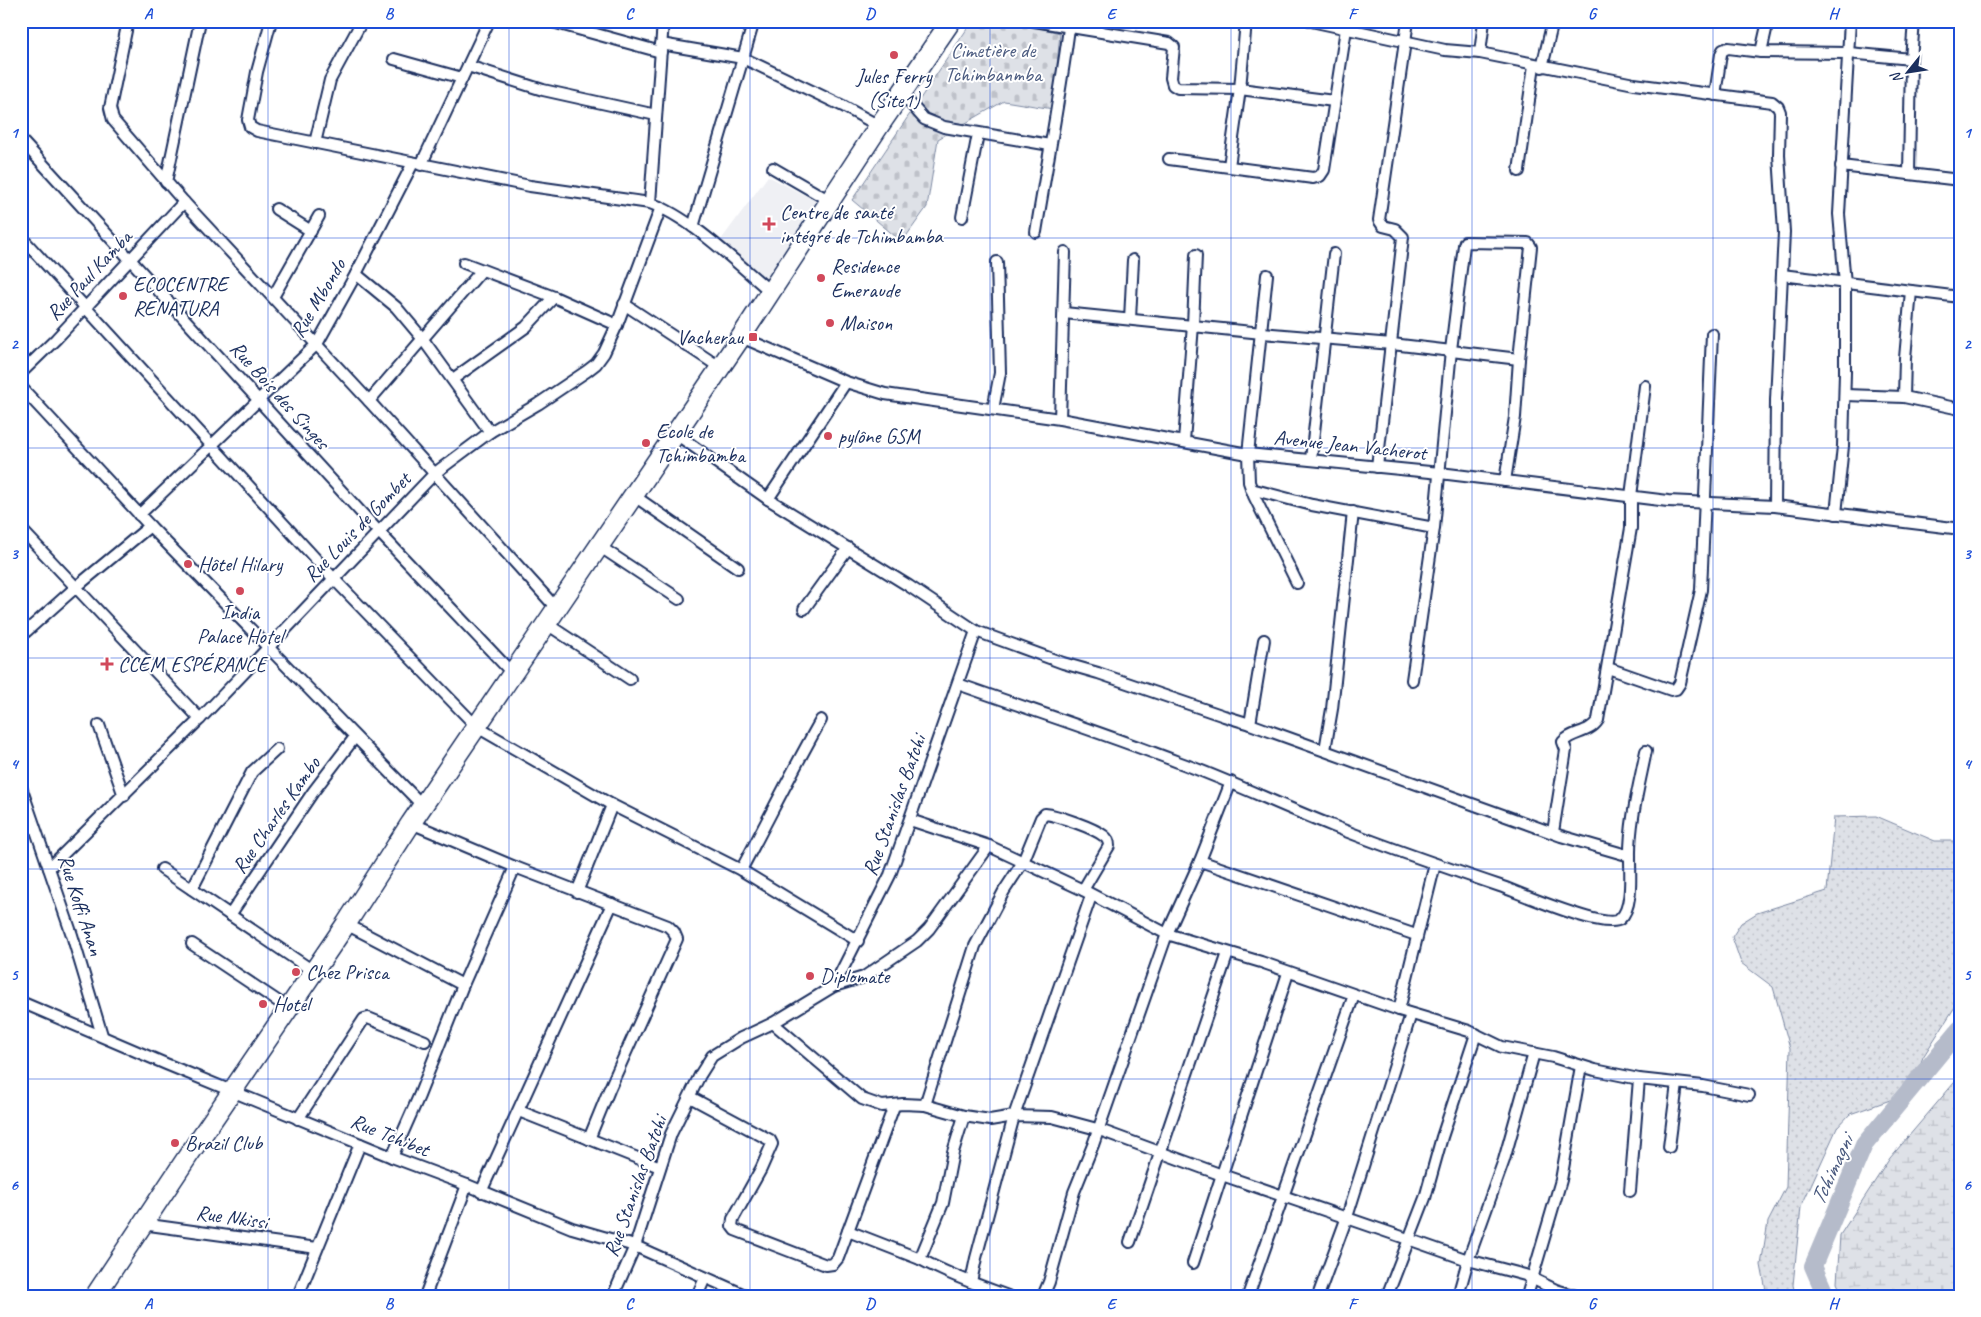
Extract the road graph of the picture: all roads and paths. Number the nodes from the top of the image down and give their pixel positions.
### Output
1 (128, 21) edge
2 (200, 21) edge
3 (271, 21) edge
4 (362, 21) edge
5 (489, 21) edge
6 (549, 21) edge
7 (663, 21) edge
8 (754, 21) edge
9 (951, 21) edge
10 (1034, 21) edge
11 (1246, 21) edge
12 (1311, 21) edge
13 (1408, 21) edge
14 (1484, 21) edge
15 (1553, 21) edge
16 (1768, 21) edge
17 (1850, 21) edge
18 (1914, 21) edge
19 (1070, 28) junction
20 (1346, 29) junction
21 (1404, 42) junction
22 (661, 48) junction
23 (1761, 52) junction
24 (1480, 53) junction
25 (1849, 53) junction
26 (743, 58) junction
27 (394, 59) dead end
28 (1911, 59) junction
29 (468, 66) junction
30 (1538, 66) junction
31 (462, 78) junction
32 (1240, 90) junction
33 (902, 94) junction
34 (1716, 94) junction
35 (1334, 101) junction
36 (656, 115) junction
37 (879, 126) junction
38 (978, 134) junction
39 (21, 140) edge
40 (316, 143) junction
41 (1050, 145) junction
42 (1170, 159) dead end
43 (417, 164) junction
44 (1229, 166) junction
45 (1841, 166) junction
46 (773, 168) dead end
47 (1519, 171) dead end
48 (1908, 174) junction
49 (1960, 180) edge
50 (166, 182) junction
51 (830, 201) junction
52 (184, 202) junction
53 (650, 203) junction
54 (661, 207) junction
55 (276, 209) dead end
56 (319, 216) dead end
57 (962, 217) dead end
58 (693, 227) junction
59 (311, 231) junction
60 (1036, 232) dead end
61 (21, 237) edge
62 (1065, 252) dead end
63 (1334, 254) dead end
64 (1196, 255) dead end
65 (130, 259) junction
66 (1133, 260) dead end
67 (464, 262) dead end
68 (997, 262) dead end
69 (482, 270) junction
70 (356, 274) junction
71 (1267, 275) dead end
72 (1782, 275) junction
73 (1845, 284) junction
74 (1911, 291) junction
75 (771, 292) junction
76 (272, 297) junction
77 (554, 297) junction
78 (1960, 297) edge
79 (624, 304) junction
80 (85, 306) junction
81 (1064, 313) junction
82 (1130, 319) junction
83 (617, 325) junction
84 (1194, 325) junction
85 (1262, 333) junction
86 (1712, 334) dead end
87 (422, 338) junction
88 (741, 338) junction
89 (1326, 338) junction
90 (317, 344) junction
91 (1392, 344) junction
92 (1451, 350) junction
93 (1519, 359) junction
94 (721, 368) junction
95 (21, 373) edge
96 (453, 379) junction
97 (846, 382) junction
98 (1645, 386) dead end
99 (21, 388) edge
100 (1845, 395) junction
101 (1904, 397) junction
102 (258, 399) junction
103 (369, 401) junction
104 (1960, 408) edge
105 (993, 409) junction
106 (1060, 419) junction
107 (490, 432) junction
108 (676, 434) junction
109 (1184, 441) junction
110 (210, 444) junction
111 (1248, 454) junction
112 (1311, 459) junction
113 (1376, 467) junction
114 (1440, 472) junction
115 (435, 473) junction
116 (1505, 481) junction
117 (1251, 489) junction
118 (633, 495) junction
119 (1632, 496) junction
120 (768, 499) junction
121 (1706, 502) junction
122 (1775, 506) junction
123 (1353, 512) junction
124 (1836, 514) junction
125 (139, 515) junction
126 (150, 526) junction
127 (1434, 528) junction
128 (1952, 528) dead end
129 (21, 529) edge
130 (378, 531) junction
131 (599, 546) junction
132 (848, 548) junction
133 (738, 568) dead end
134 (334, 579) junction
135 (1297, 583) dead end
136 (75, 588) junction
137 (679, 599) dead end
138 (804, 609) dead end
139 (552, 617) junction
140 (976, 631) junction
141 (21, 636) edge
142 (1264, 640) dead end
143 (268, 649) junction
144 (1608, 668) junction
145 (513, 674) junction
146 (630, 679) dead end
147 (1412, 680) dead end
148 (958, 684) junction
149 (200, 719) junction
150 (821, 720) dead end
151 (1250, 724) junction
152 (99, 725) dead end
153 (478, 728) junction
154 (355, 737) junction
155 (277, 749) dead end
156 (1325, 750) junction
157 (1646, 750) dead end
158 (1231, 782) junction
159 (21, 787) edge
160 (124, 796) junction
161 (612, 805) junction
162 (423, 806) junction
163 (910, 820) junction
164 (411, 823) junction
165 (1553, 832) junction
166 (989, 846) junction
167 (1630, 856) junction
168 (1200, 861) junction
169 (1023, 862) junction
170 (1435, 864) junction
171 (49, 868) junction
172 (515, 868) junction
173 (162, 869) dead end
174 (741, 870) junction
175 (192, 889) junction
176 (577, 892) junction
177 (1087, 893) junction
178 (612, 904) junction
179 (230, 915) junction
180 (346, 924) junction
181 (1167, 934) junction
182 (1416, 935) junction
183 (858, 941) junction
184 (192, 944) dead end
185 (1228, 953) junction
186 (313, 971) junction
187 (1288, 973) junction
188 (463, 985) junction
189 (834, 986) junction
190 (1354, 995) junction
191 (21, 1002) edge
192 (288, 1008) junction
193 (1399, 1010) junction
194 (1411, 1014) junction
195 (773, 1023) junction
196 (1476, 1034) junction
197 (102, 1035) junction
198 (425, 1041) dead end
199 (1534, 1053) junction
200 (1581, 1066) junction
201 (1639, 1079) junction
202 (1677, 1084) junction
203 (232, 1092) junction
204 (1749, 1095) dead end
205 (690, 1097) junction
206 (924, 1105) junction
207 (894, 1106) junction
208 (519, 1111) junction
209 (964, 1116) junction
210 (1014, 1116) junction
211 (298, 1119) junction
212 (1097, 1129) junction
213 (589, 1139) junction
214 (360, 1144) junction
215 (1669, 1146) dead end
216 (1160, 1153) junction
217 (392, 1158) junction
218 (660, 1167) junction
219 (1222, 1175) junction
220 (467, 1185) junction
221 (1630, 1191) dead end
222 (481, 1192) junction
223 (1282, 1196) junction
224 (1347, 1217) junction
225 (142, 1224) junction
226 (848, 1231) junction
227 (1408, 1239) junction
228 (1130, 1242) dead end
229 (635, 1246) junction
230 (317, 1248) junction
231 (920, 1259) junction
232 (1468, 1260) junction
233 (1193, 1263) dead end
234 (704, 1278) junction
235 (1532, 1278) junction
236 (971, 1282) junction
237 (95, 1296) edge
238 (298, 1296) edge
239 (425, 1296) edge
240 (613, 1296) edge
241 (697, 1296) edge
242 (747, 1296) edge
243 (1008, 1296) edge
244 (1043, 1296) edge
245 (1248, 1296) edge
246 (1318, 1296) edge
247 (1387, 1296) edge
248 (1458, 1296) edge
249 (1527, 1296) edge
250 (1576, 1296) edge

1 - 50 street
2 - 50 street
3 - 40 street
4 - 40 street
5 - 29 street, Rue Mbondo
6 - 22 street
7 - 22 street
8 - 26 street
9 - 33 highway
10 - 19 street
11 - 32 street
12 - 20 street
13 - 21 street
14 - 24 street
15 - 30 street
16 - 23 street
17 - 25 street
18 - 28 street
19 - 32 street
19 - 41 street
20 - 21 street
20 - 35 street
21 - 24 street
21 - 91 street
22 - 26 street
22 - 36 street
23 - 25 street
23 - 34 street
24 - 30 street
25 - 28 street
25 - 45 street
26 - 37 street
26 - 58 street
27 - 31 street
28 - 48 street
29 - 31 street, Rue Mbondo
29 - 36 street
30 - 34 street
30 - 47 street
31 - 43 street, Rue Mbondo
32 - 35 street
32 - 44 street
33 - 37 highway
33 - 38 street
34 - 72 street
35 - 44 street
36 - 53 street
37 - 51 highway
38 - 41 street
38 - 57 street
39 - 65 street, Rue Bois des Singes
40 - 43 street
41 - 60 street
42 - 44 street
43 - 53 street
43 - 70 street, Rue Mbondo
45 - 48 street
45 - 73 street
46 - 51 street
48 - 49 street
50 - 52 street
51 - 75 highway
52 - 65 street, Rue Paul Kamba
52 - 76 street
53 - 54 street
54 - 58 street
54 - 79 street, Rue Louis de Gombet
55 - 59 street
56 - 59 street
58 - 75 street
59 - 76 street
61 - 80 street
62 - 81 street
63 - 89 street
64 - 84 street
65 - 80 street, Rue Paul Kamba
65 - 102 street, Rue Bois des Singes
66 - 82 street
67 - 69 street
68 - 105 street
69 - 77 street
69 - 87 street
70 - 87 street
70 - 90 street, Rue Mbondo
71 - 85 street
72 - 73 street
72 - 122 street
73 - 74 street
73 - 100 street
74 - 78 street
74 - 101 street
75 - 88 highway
76 - 90 street
77 - 83 street
77 - 96 street
79 - 83 street, Rue Louis de Gombet
79 - 94 street
80 - 95 street, Rue Paul Kamba
80 - 110 street
81 - 82 street
81 - 106 street
82 - 84 street
83 - 107 street, Rue Louis de Gombet
84 - 85 street
84 - 109 street
85 - 89 street
85 - 111 street
86 - 121 street
87 - 96 street
87 - 103 street
88 - 94 highway
88 - 97 street
89 - 91 street
89 - 112 street
90 - 102 street, Rue Mbondo
90 - 103 street
91 - 92 street
91 - 113 street
92 - 93 street
92 - 93 street
92 - 114 street
93 - 116 street
94 - 108 highway
96 - 107 street
97 - 105 street, Avenue Jean Vacherot
97 - 120 street
98 - 119 street
99 - 125 street
100 - 101 street
100 - 124 street
101 - 104 street
102 - 110 street, Rue Mbondo
102 - 130 street, Rue Bois des Singes
103 - 115 street
105 - 106 street, Avenue Jean Vacherot
106 - 109 street, Avenue Jean Vacherot
107 - 115 street, Rue Louis de Gombet
108 - 118 highway
108 - 120 street
109 - 111 street, Avenue Jean Vacherot
110 - 125 street, Rue Mbondo
110 - 134 street
111 - 112 street, Avenue Jean Vacherot
111 - 117 street
112 - 113 street, Avenue Jean Vacherot
113 - 114 street, Avenue Jean Vacherot
114 - 116 street, Avenue Jean Vacherot
114 - 127 street
115 - 130 street, Rue Louis de Gombet
115 - 139 street
116 - 119 street, Avenue Jean Vacherot
117 - 123 street
117 - 135 street
118 - 131 highway
118 - 133 street
119 - 121 street, Avenue Jean Vacherot
119 - 144 street
120 - 132 street
121 - 122 street, Avenue Jean Vacherot
121 - 144 street
122 - 124 street
123 - 127 street
123 - 156 street
124 - 128 street
125 - 126 street
126 - 136 street
126 - 143 street
127 - 147 street
129 - 136 street
130 - 134 street, Rue Louis de Gombet
130 - 145 street, Rue Bois des Singes
131 - 137 street
131 - 139 highway
132 - 138 street
132 - 140 street
134 - 143 street, Rue Louis de Gombet
134 - 153 street
136 - 141 street
136 - 149 street
139 - 145 highway
139 - 146 street
140 - 148 street, Rue Stanislas Batchi
140 - 151 street
142 - 151 street
143 - 149 street, Rue Louis de Gombet
143 - 154 street
144 - 165 street
145 - 153 highway
148 - 158 street
148 - 163 street, Rue Stanislas Batchi
149 - 160 street, Rue Louis de Gombet
150 - 174 street
151 - 156 street
152 - 160 street
153 - 161 street
153 - 162 highway
154 - 162 street
154 - 179 street, Rue Charles Kambo
155 - 175 street
156 - 165 street
157 - 167 street
158 - 168 street
158 - 170 street
159 - 171 street, Rue Koffi Anan
160 - 171 street, Rue Louis de Gombet
161 - 174 street
161 - 176 street
162 - 164 highway
163 - 166 street
163 - 183 street, Rue Stanislas Batchi
164 - 172 street
164 - 180 highway
165 - 167 street
166 - 169 street
166 - 189 street, Rue Stanislas Batchi
167 - 170 street
168 - 181 street
168 - 182 street
169 - 177 street
169 - 177 street
169 - 206 street
170 - 182 street
171 - 197 street, Rue Koffi Anan
172 - 176 street
172 - 188 street
173 - 175 street
174 - 183 street
175 - 179 street
176 - 178 street
177 - 181 street
177 - 210 street
178 - 208 street
178 - 213 street
179 - 186 street
180 - 186 highway
180 - 188 street
181 - 185 street
181 - 212 street
182 - 193 street
183 - 189 street, Rue Stanislas Batchi
184 - 192 street
185 - 187 street
185 - 216 street
186 - 192 highway
187 - 190 street
187 - 219 street
188 - 217 street
189 - 195 street, Rue Stanislas Batchi
190 - 193 street
190 - 223 street
191 - 197 street, Rue Tchibet
192 - 203 highway
193 - 194 street
194 - 196 street
194 - 224 street
195 - 205 street, Rue Stanislas Batchi
195 - 207 street
196 - 199 street
196 - 227 street
197 - 203 street, Rue Tchibet
198 - 211 street
199 - 200 street
199 - 232 street
200 - 201 street
200 - 235 street
201 - 202 street
201 - 221 street
202 - 204 street
202 - 215 street
203 - 211 street, Rue Tchibet
203 - 225 highway
205 - 218 street, Rue Stanislas Batchi
205 - 226 street
206 - 207 street
206 - 209 street
207 - 226 street
208 - 213 street
208 - 222 street
209 - 210 street
209 - 231 street
210 - 212 street
210 - 236 street
211 - 214 street, Rue Tchibet
212 - 216 street
212 - 244 street
213 - 218 street
214 - 217 street, Rue Tchibet
214 - 230 street
216 - 219 street
216 - 228 street
217 - 220 street, Rue Tchibet
218 - 229 street, Rue Stanislas Batchi
219 - 223 street
219 - 233 street
220 - 222 street, Rue Tchibet
220 - 239 street
222 - 229 street, Rue Tchibet
223 - 224 street
223 - 245 street
224 - 227 street
224 - 246 street
225 - 230 street, Rue Nkissi
225 - 237 highway
226 - 231 street
227 - 232 street
227 - 247 street
229 - 234 street, Rue Tchibet
229 - 240 street, Rue Stanislas Batchi
230 - 238 street
231 - 236 street
232 - 235 street
232 - 248 street
234 - 241 street
234 - 242 street, Rue Tchibet
235 - 249 street
235 - 250 street
236 - 243 street

